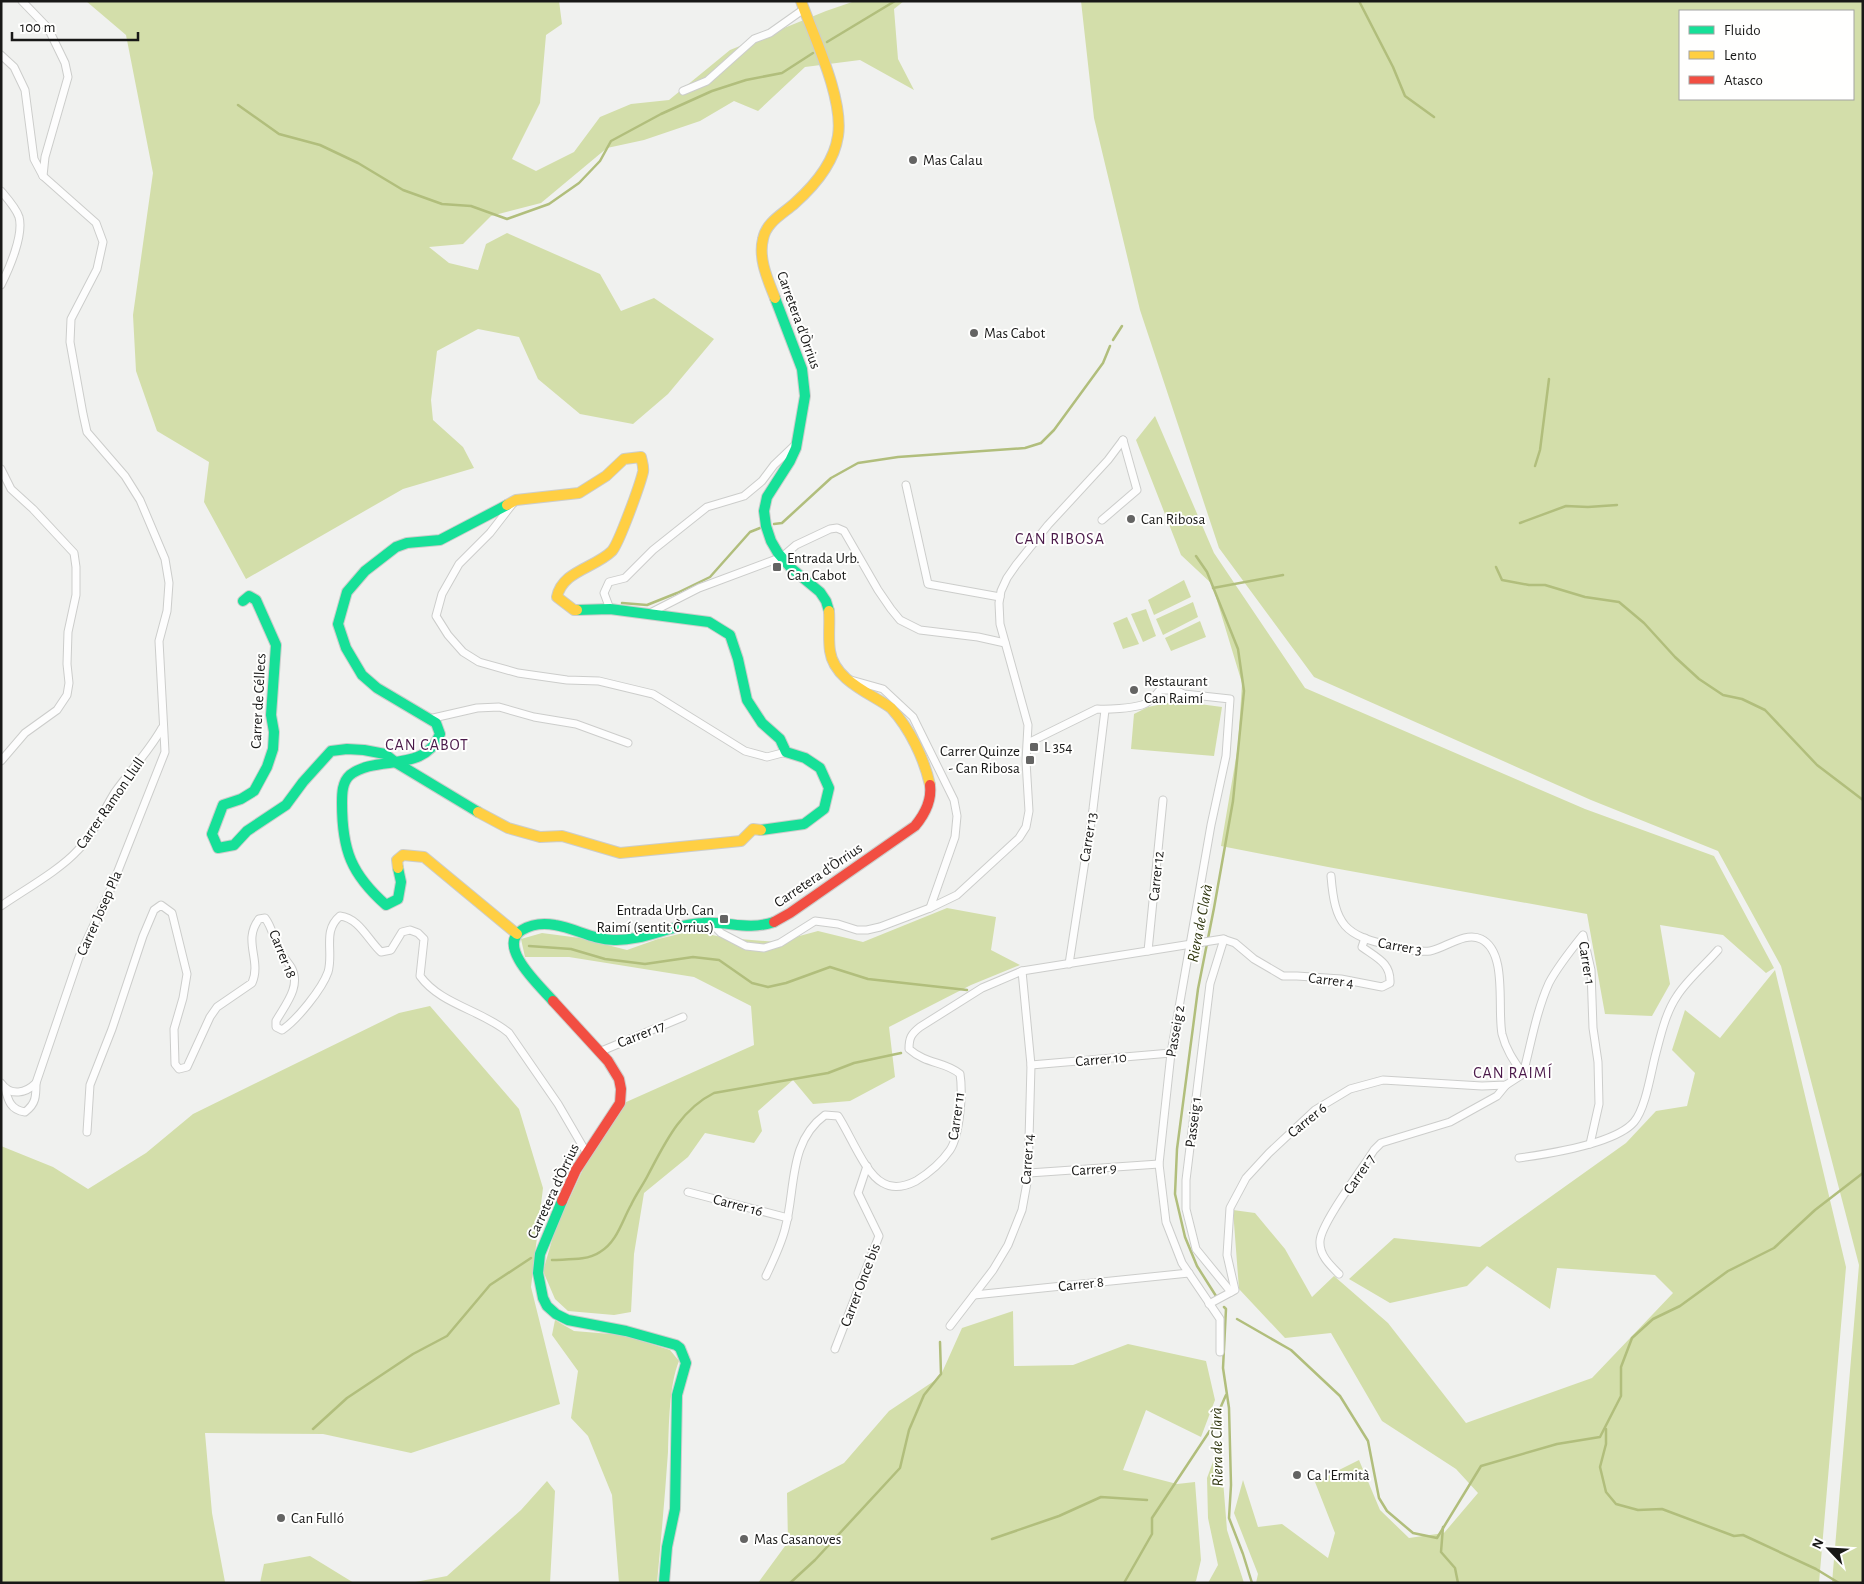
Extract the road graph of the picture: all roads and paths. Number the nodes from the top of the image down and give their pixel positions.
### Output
1 (22, 1) edge
2 (803, 5) edge
3 (1, 55) edge
4 (683, 91) dead end
5 (43, 176) junction
6 (1, 191) edge
7 (1, 285) edge
8 (798, 442) junction
9 (1, 469) edge
10 (906, 485) dead end
11 (516, 500) junction
12 (1102, 520) dead end
13 (782, 557) junction
14 (1000, 597) junction
15 (243, 600) dead end
16 (610, 609) junction
17 (650, 613) junction
18 (1005, 643) junction
19 (849, 679) junction
20 (1105, 710) junction
21 (429, 719) junction
22 (162, 728) junction
23 (628, 743) dead end
24 (1028, 743) junction
25 (786, 752) junction
26 (1, 761) edge
27 (395, 762) junction
28 (1163, 800) dead end
29 (1331, 876) dead end
30 (1, 906) edge
31 (930, 908) junction
32 (712, 924) junction
33 (518, 934) junction
34 (1365, 938) junction
35 (1224, 939) junction
36 (1190, 945) junction
37 (1718, 950) dead end
38 (1148, 952) junction
39 (1069, 964) junction
40 (1022, 971) junction
41 (683, 1017) dead end
42 (599, 1052) junction
43 (1171, 1053) junction
44 (1031, 1065) junction
45 (1523, 1074) junction
46 (36, 1083) junction
47 (3, 1085) edge
48 (1506, 1085) junction
49 (87, 1132) dead end
50 (1590, 1144) junction
51 (586, 1152) junction
52 (1519, 1158) dead end
53 (1159, 1164) junction
54 (867, 1166) junction
55 (1028, 1173) junction
56 (688, 1192) dead end
57 (788, 1218) junction
58 (1189, 1273) junction
59 (1339, 1274) dead end
60 (766, 1276) dead end
61 (1231, 1292) junction
62 (974, 1295) junction
63 (1209, 1304) junction
64 (950, 1326) dead end
65 (835, 1349) dead end
66 (1220, 1352) dead end
67 (664, 1583) edge

1 - 5 street
2 - 4 street
2 - 8 street, Carretera d'Òrrius
3 - 5 street
5 - 22 street, Carrer Josep Pla
6 - 7 street
8 - 13 street, Carretera d'Òrrius
8 - 16 street
9 - 26 street
10 - 14 street
11 - 16 street
11 - 21 street
11 - 25 street
12 - 14 street
13 - 17 street
13 - 18 street
13 - 19 street, Carretera d'Òrrius
14 - 18 street
15 - 27 street, Carrer de Céllecs
16 - 17 street
17 - 25 street
18 - 24 street
19 - 31 street
19 - 32 street, Carretera d'Òrrius
20 - 24 street
20 - 36 street, Passeig 2
20 - 39 street, Carrer 13
21 - 23 street
21 - 27 street
22 - 30 street, Carrer Ramon Llull
22 - 46 street, Carrer Josep Pla
24 - 31 street
25 - 27 street
27 - 33 street
28 - 38 street, Carrer 12
29 - 34 street, Carrer 3
31 - 32 street
32 - 33 street, Carretera d'Òrrius
33 - 42 street, Carretera d'Òrrius
34 - 35 street, Carrer 4
34 - 45 street, Carrer 3
35 - 36 street, Carrer 11
35 - 61 street, Passeig 1
36 - 38 street, Carrer 11
36 - 43 street, Passeig 2
37 - 50 street
38 - 39 street, Carrer 11
39 - 40 street, Carrer 11
40 - 44 street, Carrer 14
40 - 54 street, Carrer 11
41 - 42 street, Carrer 17
42 - 51 street, Carretera d'Òrrius
43 - 44 street, Carrer 10
43 - 53 street, Passeig 2
44 - 55 street, Carrer 14
45 - 48 street
45 - 50 street, Carrer 1
46 - 47 street
46 - 47 street, Carrer Josep Pla
48 - 59 street, Carrer 7
48 - 61 street, Carrer 6
49 - 51 street, Carrer 18
50 - 52 street
51 - 67 street, Carretera d'Òrrius
53 - 55 street, Carrer 9
53 - 58 street, Passeig 2
54 - 57 street, Carrer 11
54 - 65 street, Carrer Once bis
55 - 62 street, Carrer 14
56 - 57 street, Carrer 16
57 - 60 street, Carrer 11
58 - 62 street, Carrer 8
58 - 63 street, Passeig 2
61 - 63 street
62 - 64 street, Carrer 14
63 - 66 street, Passeig 2

